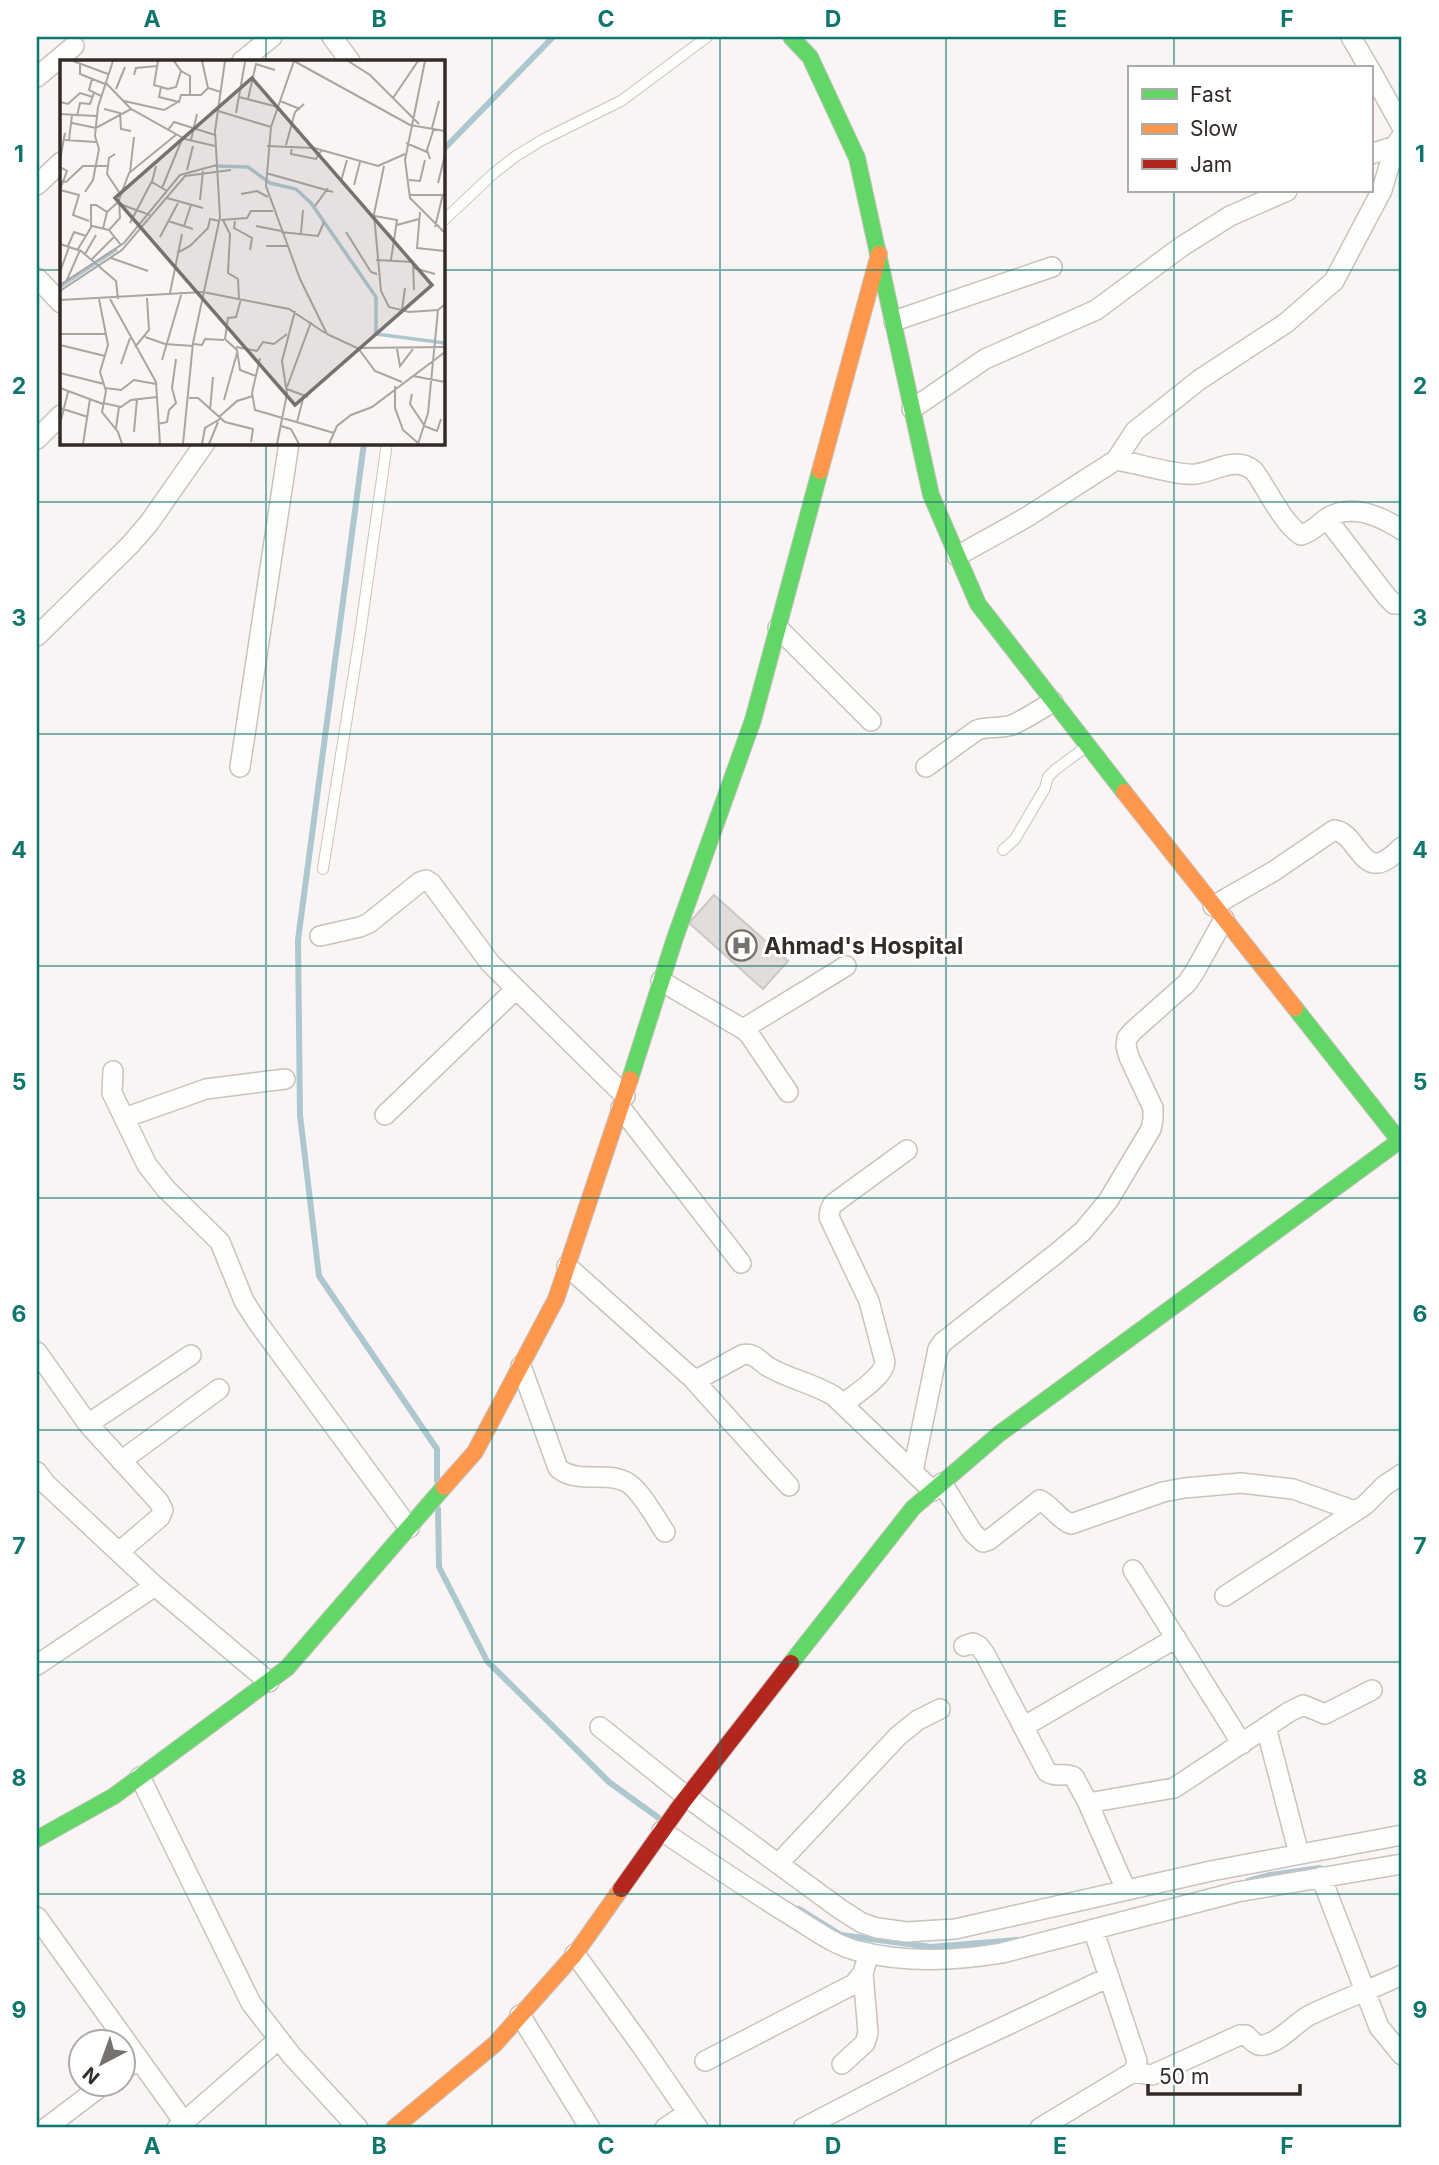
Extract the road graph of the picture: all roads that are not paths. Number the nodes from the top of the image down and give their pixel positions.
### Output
1 (272, 37) edge
2 (332, 37) edge
3 (707, 37) edge
4 (791, 37) edge
5 (1351, 37) edge
6 (74, 46) dead end
7 (243, 60) edge
8 (349, 60) edge
9 (1368, 66) edge
10 (1372, 74) edge
11 (37, 77) edge
12 (1402, 127) edge
13 (1398, 141) edge
14 (1372, 154) edge
15 (60, 163) edge
16 (37, 185) edge
17 (1285, 192) edge
18 (444, 220) edge
19 (879, 254) junction
20 (1052, 267) dead end
21 (37, 278) edge
22 (60, 302) edge
23 (894, 321) junction
24 (912, 409) junction
25 (60, 416) edge
26 (37, 439) edge
27 (204, 444) edge
28 (289, 444) edge
29 (387, 444) edge
30 (1116, 460) junction
31 (1327, 519) junction
32 (1402, 530) edge
33 (957, 556) junction
34 (1402, 604) edge
35 (778, 628) junction
36 (37, 636) edge
37 (1053, 702) junction
38 (871, 721) dead end
39 (1087, 745) junction
40 (240, 767) dead end
41 (926, 767) dead end
42 (1402, 847) edge
43 (1003, 850) dead end
44 (323, 869) dead end
45 (1218, 912) junction
46 (320, 936) dead end
47 (846, 966) dead end
48 (661, 981) junction
49 (515, 989) junction
50 (743, 1029) junction
51 (113, 1071) dead end
52 (285, 1079) dead end
53 (788, 1092) dead end
54 (623, 1102) junction
55 (385, 1115) dead end
56 (124, 1118) junction
57 (1401, 1142) edge
58 (907, 1150) dead end
59 (741, 1264) dead end
60 (568, 1266) junction
61 (37, 1352) edge
62 (191, 1355) dead end
63 (521, 1366) junction
64 (692, 1378) junction
65 (219, 1389) dead end
66 (843, 1404) junction
67 (88, 1424) junction
68 (121, 1461) junction
69 (913, 1471) junction
70 (37, 1472) edge
71 (1402, 1474) edge
72 (789, 1486) dead end
73 (938, 1487) junction
74 (1355, 1511) junction
75 (415, 1521) junction
76 (665, 1532) dead end
77 (119, 1552) junction
78 (1133, 1570) dead end
79 (155, 1586) junction
80 (1225, 1595) dead end
81 (1176, 1638) junction
82 (964, 1646) dead end
83 (37, 1665) edge
84 (269, 1682) junction
85 (1373, 1690) dead end
86 (940, 1709) dead end
87 (600, 1727) dead end
88 (1023, 1727) junction
89 (1266, 1727) junction
90 (1242, 1744) junction
91 (140, 1777) junction
92 (685, 1800) junction
93 (1088, 1803) junction
94 (664, 1829) junction
95 (1402, 1835) edge
96 (37, 1839) edge
97 (1299, 1854) junction
98 (778, 1864) junction
99 (1402, 1864) edge
100 (1321, 1877) junction
101 (1126, 1890) junction
102 (37, 1917) edge
103 (1093, 1929) junction
104 (869, 1953) junction
105 (575, 1954) junction
106 (863, 1973) junction
107 (1402, 1975) edge
108 (1109, 1978) junction
109 (1366, 1992) junction
110 (520, 2015) junction
111 (279, 2039) junction
112 (1402, 2055) edge
113 (139, 2059) junction
114 (136, 2061) edge
115 (705, 2061) dead end
116 (842, 2064) dead end
117 (1133, 2072) junction
118 (86, 2098) edge
119 (692, 2120) edge
120 (180, 2125) edge
121 (46, 2128) edge
122 (358, 2128) edge
123 (394, 2128) edge
124 (590, 2128) edge
125 (665, 2128) edge
126 (803, 2128) edge
127 (1040, 2128) edge

1 - 7 street
2 - 8 street
3 - 18 lane
4 - 19 street
5 - 9 street
6 - 11 street
10 - 12 street
13 - 14 street
13 - 30 street
15 - 16 street
17 - 24 street
19 - 23 street
19 - 35 street
20 - 23 street
21 - 22 street
23 - 24 street
24 - 33 street
25 - 26 street
27 - 36 street
28 - 40 street
29 - 44 lane
30 - 31 street
30 - 33 street
31 - 32 street
31 - 34 street
33 - 37 street
35 - 38 street
35 - 48 street
37 - 39 street
37 - 41 street
39 - 43 lane
39 - 45 street
42 - 45 street
45 - 57 street
45 - 69 street
46 - 49 street
47 - 50 street
48 - 50 street
48 - 54 street
49 - 54 street
49 - 55 street
50 - 53 street
51 - 56 street
52 - 56 street
54 - 59 street
54 - 60 street
56 - 75 street
57 - 73 street
58 - 66 street
60 - 63 street
60 - 64 street
61 - 67 street
62 - 67 street
63 - 75 street
63 - 76 street
64 - 66 street
64 - 72 street
65 - 68 street
66 - 69 street
67 - 68 street
68 - 77 street
69 - 73 street
70 - 77 street
71 - 74 street
73 - 74 street
73 - 92 street
74 - 80 street
75 - 84 street
77 - 79 street
78 - 81 street
79 - 83 street
79 - 84 street
81 - 88 street
81 - 90 street
82 - 88 street
84 - 91 street
85 - 89 street
86 - 98 street
87 - 92 street
88 - 93 street
89 - 90 street
89 - 97 street
90 - 93 street
91 - 96 street
91 - 111 street
92 - 94 street
92 - 98 street
93 - 101 street
94 - 104 street
94 - 105 street
95 - 97 street
97 - 101 street
98 - 101 street
99 - 100 street
100 - 103 street
100 - 109 street
102 - 113 street
103 - 104 street
103 - 108 street
104 - 106 street
105 - 110 street
105 - 119 street
106 - 115 street
106 - 116 street
107 - 109 street
108 - 117 street
108 - 126 street
109 - 112 street
109 - 117 street
110 - 123 street
110 - 124 street
111 - 120 street
111 - 122 street
113 - 114 street
113 - 120 street
117 - 127 street
118 - 121 street
119 - 125 street

